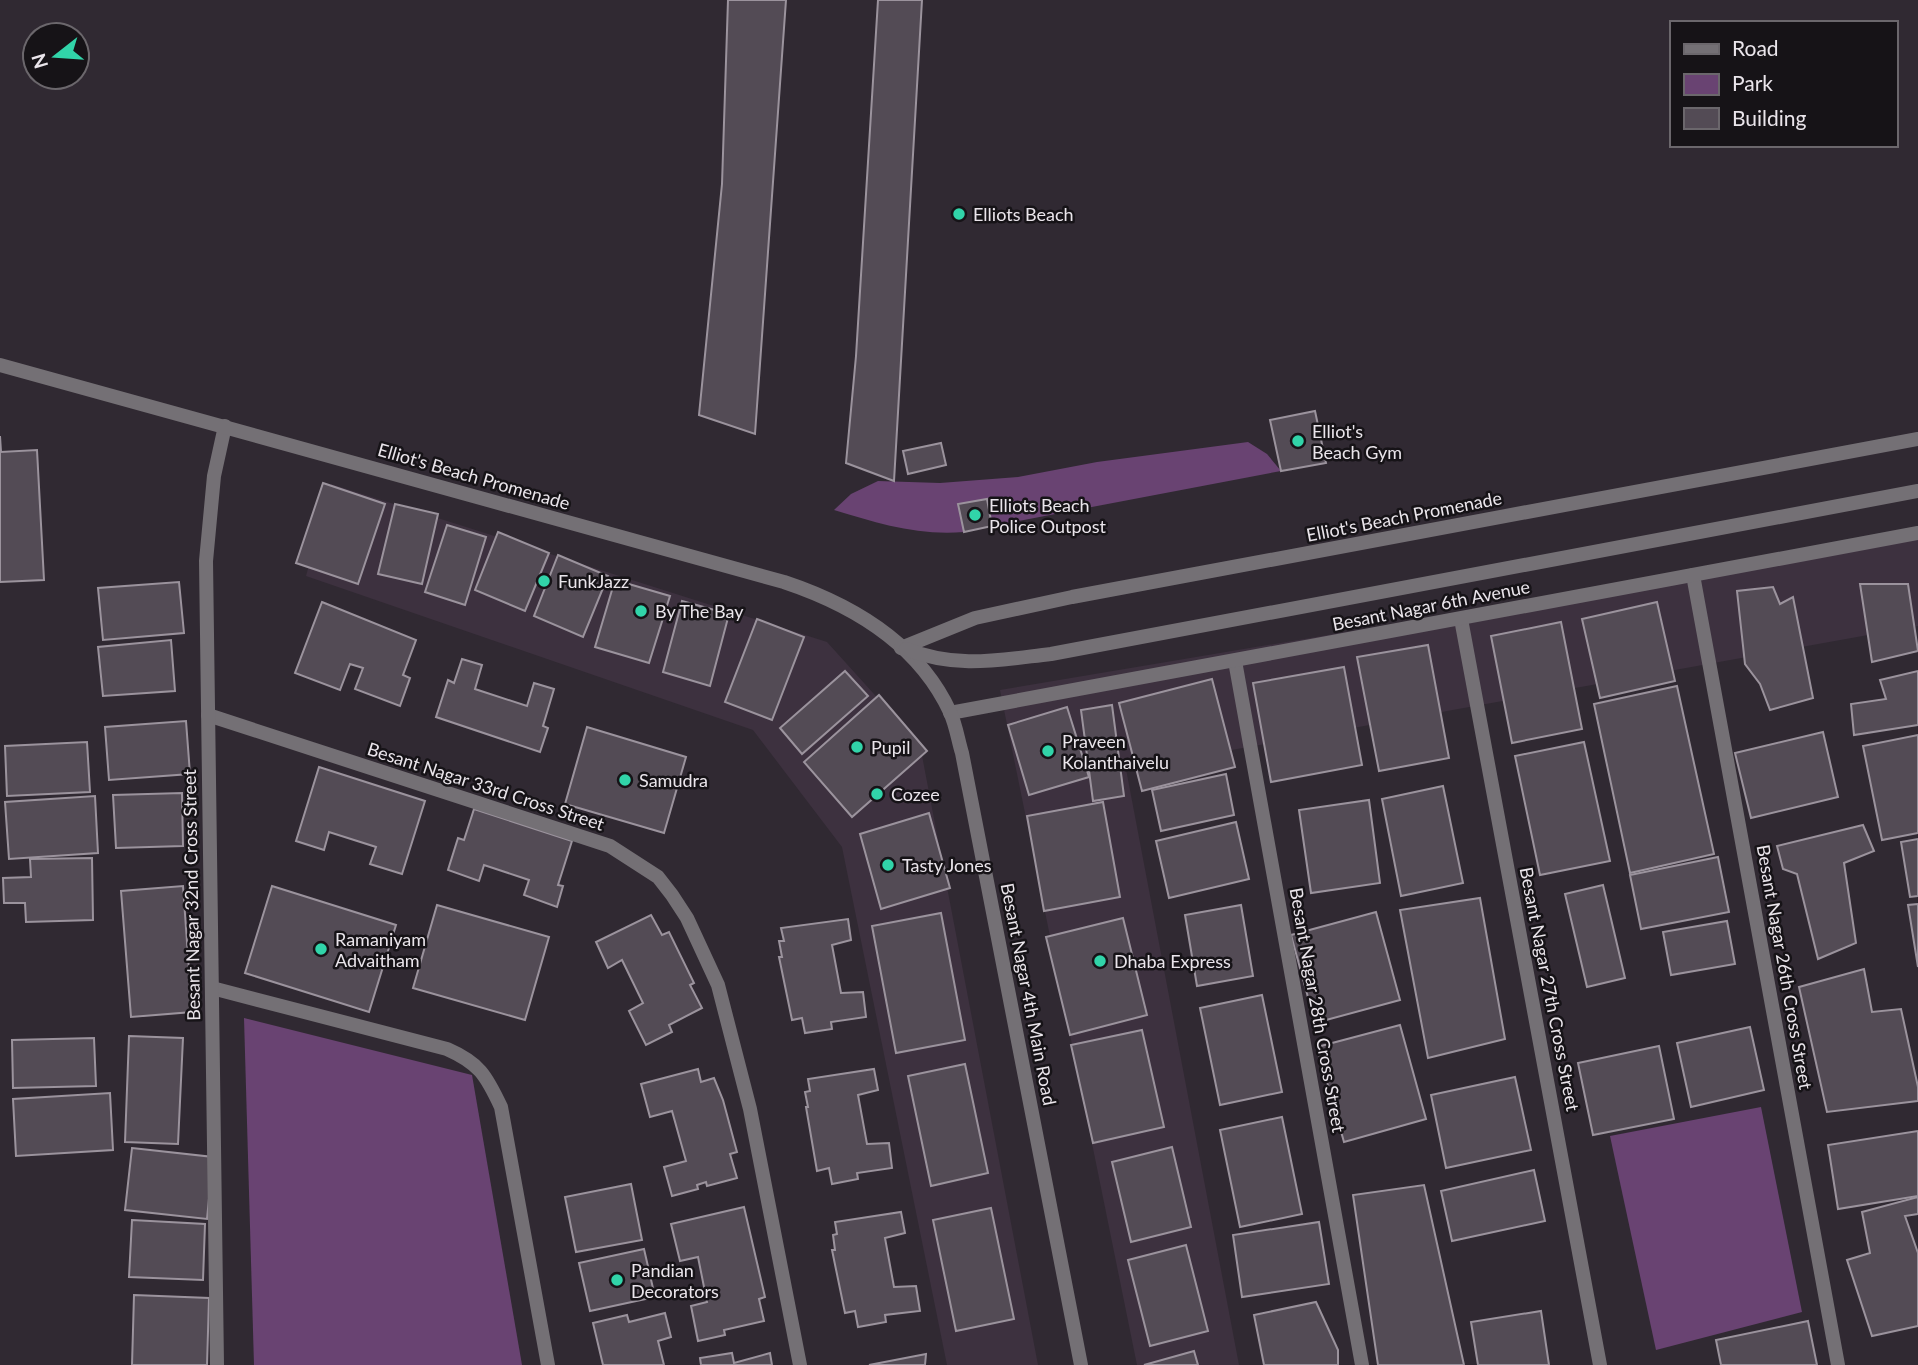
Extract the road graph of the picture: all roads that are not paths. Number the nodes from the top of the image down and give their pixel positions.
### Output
1 (0, 365) edge
2 (22, 371) junction
3 (0, 374) edge
4 (225, 426) junction
5 (1918, 439) edge
6 (1918, 491) edge
7 (1918, 533) edge
8 (1693, 575) junction
9 (1461, 620) junction
10 (901, 648) junction
11 (1235, 661) junction
12 (950, 713) junction
13 (208, 715) junction
14 (212, 988) junction
15 (217, 1365) edge
16 (548, 1365) edge
17 (800, 1365) edge
18 (1081, 1365) edge
19 (1362, 1365) edge
20 (1600, 1365) edge
21 (1838, 1365) edge

1 - 2 street, Elliot's Beach Promenade
2 - 3 street, Elliot's Beach Promenade
2 - 4 street, Elliot's Beach Promenade
4 - 10 street, Elliot's Beach Promenade
4 - 13 street, Besant Nagar 32nd Cross Street
5 - 10 street, Elliot's Beach Promenade
6 - 10 street, Elliot's Beach Promenade
7 - 8 street, Besant Nagar 6th Avenue
8 - 9 street, Besant Nagar 6th Avenue
8 - 21 street, Besant Nagar 26th Cross Street
9 - 11 street, Besant Nagar 6th Avenue
9 - 20 street, Besant Nagar 27th Cross Street
10 - 12 street, Besant Nagar 4th Main Road
11 - 12 street, Besant Nagar 6th Avenue
11 - 19 street, Besant Nagar 28th Cross Street
12 - 18 street, Besant Nagar 4th Main Road
13 - 14 street, Besant Nagar 32nd Cross Street
13 - 17 street, Besant Nagar 33rd Cross Street
14 - 15 street, Besant Nagar 32nd Cross Street
14 - 16 street

